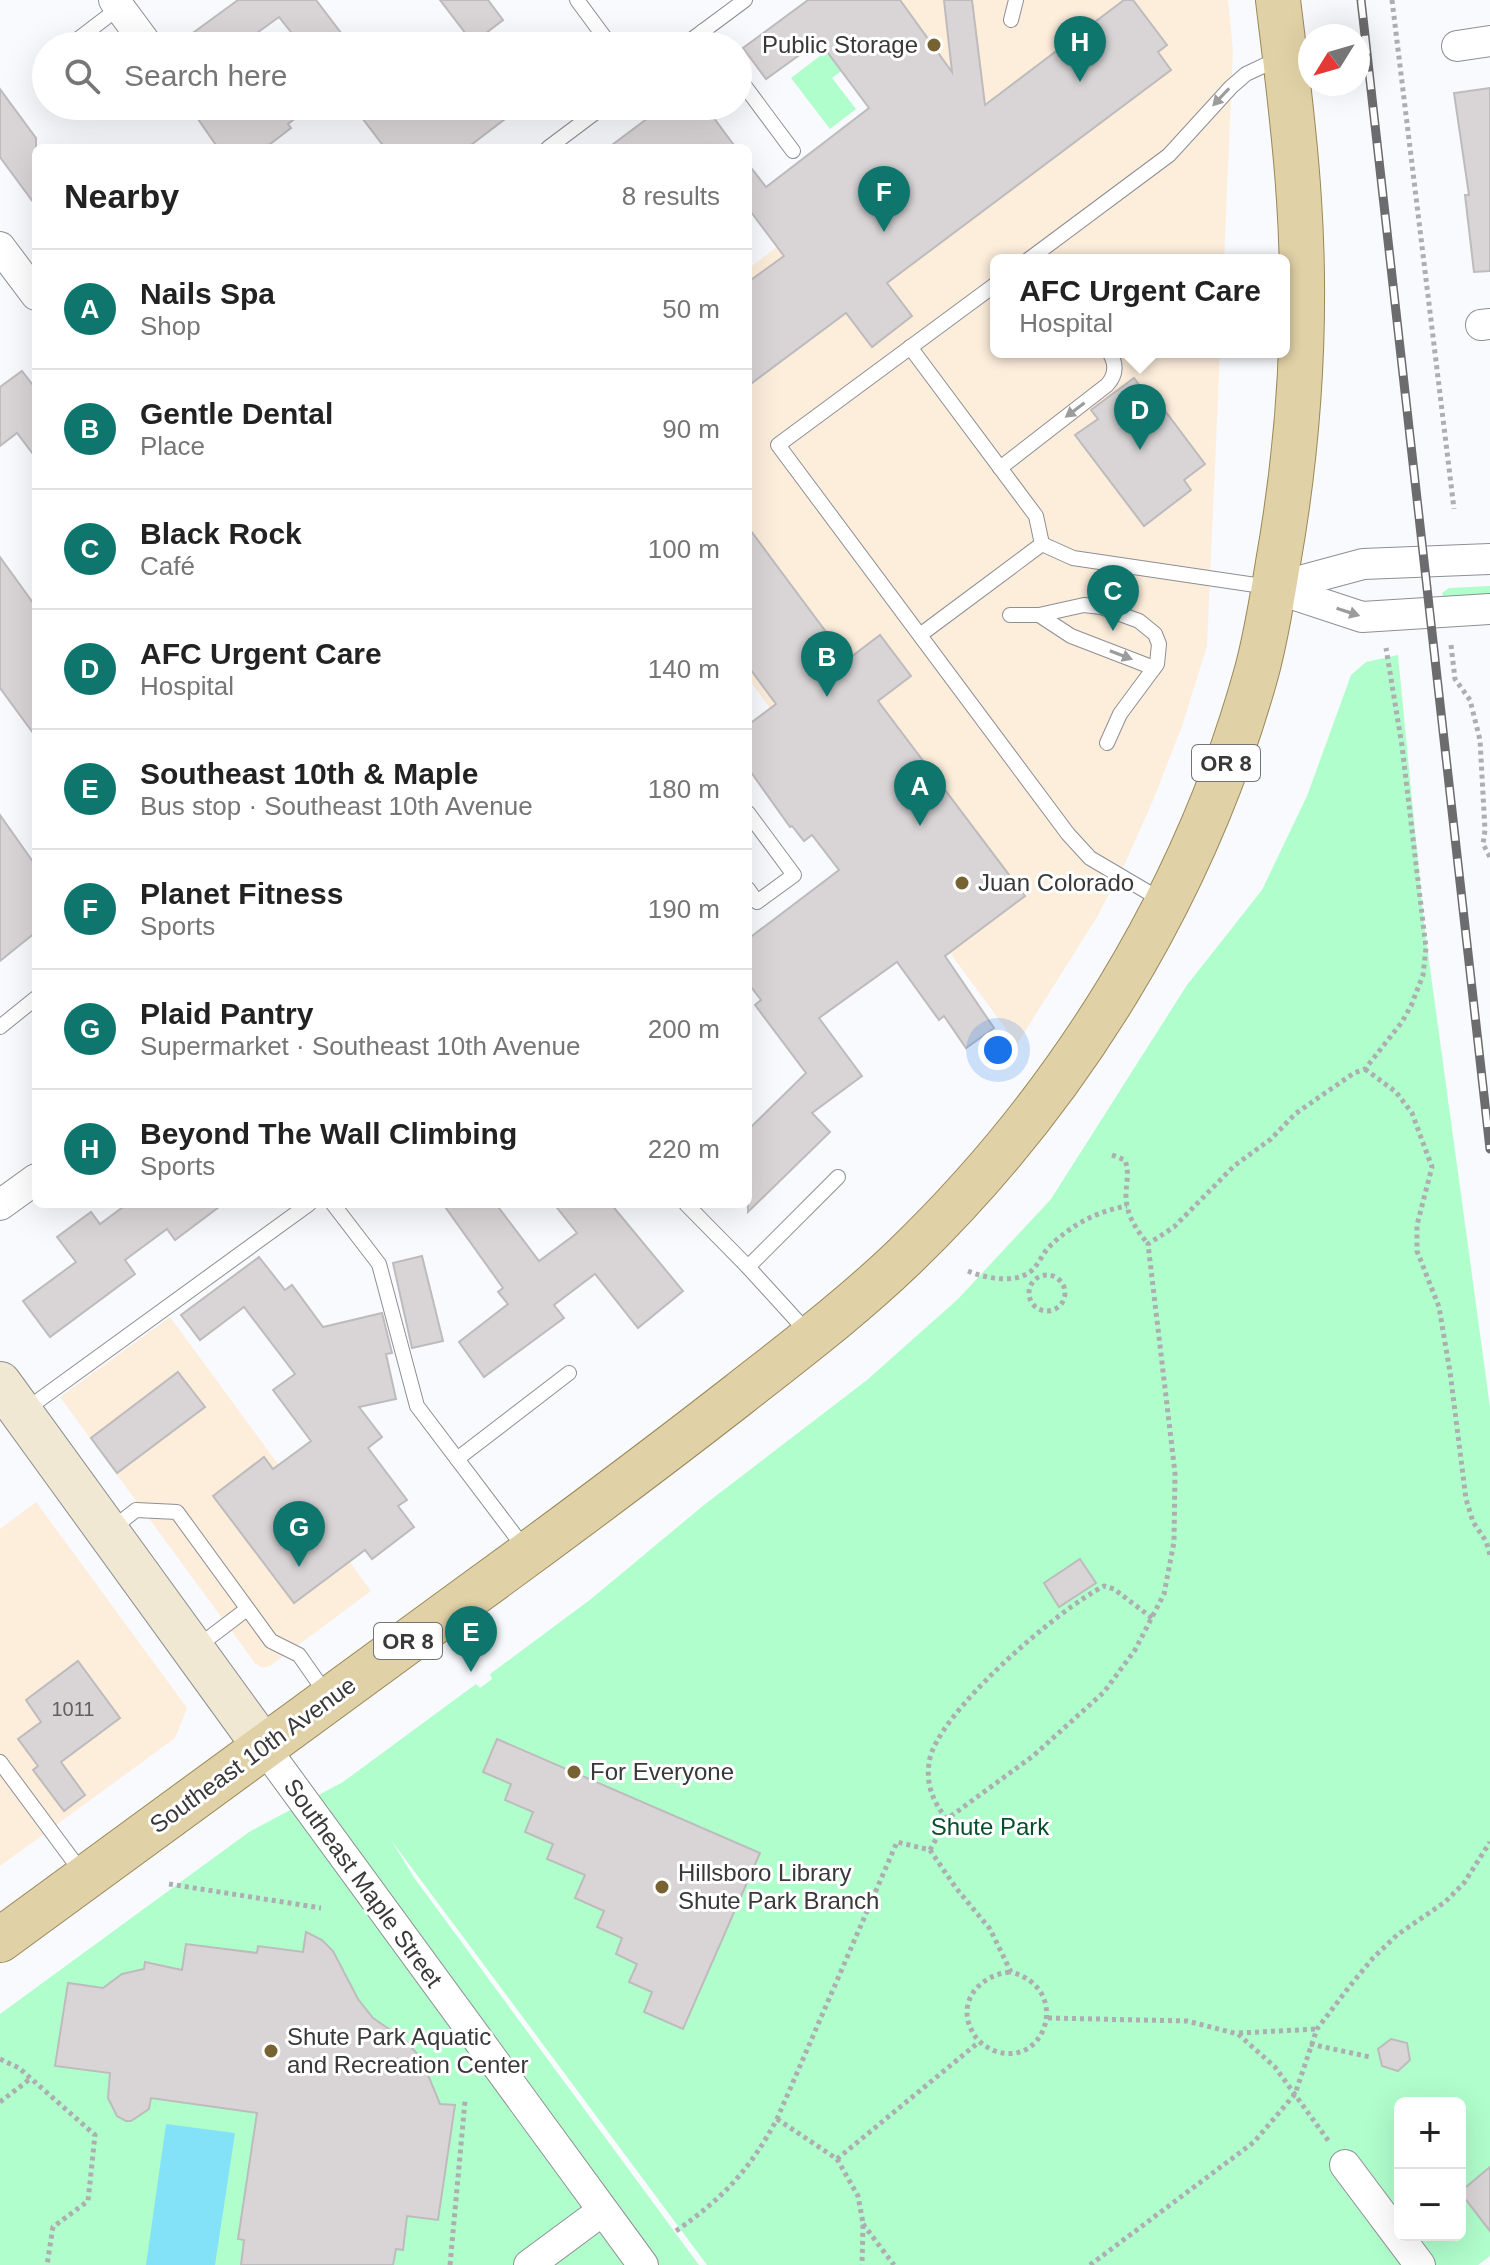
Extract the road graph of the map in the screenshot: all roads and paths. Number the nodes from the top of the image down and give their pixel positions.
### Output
1 (577, 0) edge
2 (745, 0) edge
3 (1016, 0) edge
4 (1278, 0) edge
5 (1392, 0) edge
6 (117, 4) edge
7 (1011, 20) dead end
8 (703, 31) edge
9 (85, 32) edge
10 (138, 32) edge
11 (601, 32) edge
12 (1490, 41) edge
13 (1457, 46) dead end
14 (1285, 56) junction
15 (752, 96) edge
16 (585, 120) edge
17 (553, 144) edge
18 (793, 151) dead end
19 (0, 247) edge
20 (1036, 254) edge
21 (990, 288) edge
22 (32, 290) edge
23 (910, 347) junction
24 (1113, 358) edge
25 (1000, 468) junction
26 (1454, 509) dead end
27 (1042, 544) junction
28 (1490, 559) edge
29 (1274, 588) junction
30 (1490, 609) edge
31 (1010, 615) dead end
32 (1039, 615) junction
33 (920, 635) junction
34 (1451, 645) dead end
35 (1386, 648) dead end
36 (1154, 668) junction
37 (1107, 743) dead end
38 (752, 818) edge
39 (1490, 857) edge
40 (752, 895) edge
41 (1167, 903) junction
42 (32, 1001) edge
43 (0, 1027) edge
44 (1365, 1069) junction
45 (1112, 1155) dead end
46 (838, 1177) dead end
47 (32, 1182) edge
48 (0, 1205) edge
49 (1127, 1206) junction
50 (303, 1208) edge
51 (336, 1208) edge
52 (690, 1208) edge
53 (1148, 1244) junction
54 (748, 1267) junction
55 (968, 1271) dead end
56 (1030, 1272) junction
57 (1037, 1278) junction
58 (812, 1338) junction
59 (569, 1373) dead end
60 (11, 1398) edge
61 (457, 1459) junction
62 (108, 1532) junction
63 (529, 1553) junction
64 (1490, 1555) edge
65 (247, 1609) junction
66 (1152, 1618) junction
67 (194, 1650) junction
68 (330, 1698) junction
69 (264, 1747) junction
70 (0, 1762) edge
71 (947, 1819) junction
72 (1490, 1842) edge
73 (930, 1850) junction
74 (86, 1877) junction
75 (169, 1884) dead end
76 (321, 1908) dead end
77 (0, 1940) edge
78 (1011, 1972) junction
79 (1048, 2018) junction
80 (1317, 2029) junction
81 (1238, 2034) junction
82 (979, 2042) junction
83 (1310, 2044) junction
84 (1370, 2057) dead end
85 (0, 2059) edge
86 (30, 2079) junction
87 (1295, 2094) junction
88 (465, 2101) dead end
89 (0, 2102) edge
90 (777, 2119) junction
91 (837, 2159) junction
92 (1345, 2165) joint
93 (602, 2211) junction
94 (863, 2223) junction
95 (676, 2231) dead end
96 (47, 2265) edge
97 (450, 2265) edge
98 (529, 2265) edge
99 (643, 2265) edge
100 (862, 2265) edge
101 (894, 2265) edge
102 (1090, 2265) edge
103 (1420, 2265) edge

1 - 11 lane
2 - 8 lane
3 - 7 lane
4 - 14 main road, OR 8
5 - 26 path
6 - 9 lane
6 - 10 street
12 - 13 street
14 -> 20 lane
14 - 29 main road, OR 8
15 - 18 lane
16 - 17 lane
19 - 22 street
21 - 23 lane
23 - 25 lane
23 - 33 lane
24 -> 25 lane
25 - 27 lane
27 - 29 lane
27 - 33 lane
28 - 29 street
29 -> 30 street
29 - 41 main road, OR 8
31 - 32 lane
32 -> 36 lane
32 - 36 lane
33 - 41 lane
34 - 39 path
35 - 44 path
36 - 37 lane
38 - 40 lane
41 - 58 main road, OR 8
42 - 43 lane
44 - 53 path
44 - 64 path
45 - 49 path
46 - 54 lane
47 - 48 street
49 - 53 path
49 - 56 path
50 - 60 lane
51 - 61 lane
52 - 54 lane
53 - 66 path
54 - 58 lane
55 - 56 path
56 - 57 path
57 - 57 path
58 - 63 main road, Southeast 10th Avenue / OR 8
59 - 61 lane
60 - 62 street, Southeast Maple Street
61 - 63 lane
62 - 65 lane
62 - 67 street, Southeast Maple Street
63 - 68 main road, Southeast 10th Avenue / OR 8
65 - 67 lane
65 - 68 lane
66 - 71 path
66 - 71 path
67 - 69 street, Southeast Maple Street
68 - 69 main road, Southeast 10th Avenue / OR 8
69 - 74 main road, Southeast 10th Avenue / OR 8
69 - 93 street, Southeast Maple Street
70 - 74 lane
71 - 73 path
72 - 80 path
73 - 78 path
73 - 90 path
74 - 77 main road, Southeast 10th Avenue / OR 8
75 - 76 path
78 - 79 path
78 - 82 path
79 - 81 path
79 - 82 path
80 - 81 path
80 - 83 path
81 - 87 path
82 - 91 path
83 - 84 path
83 - 87 path
85 - 86 path
86 - 89 path
86 - 96 path
87 - 92 path
87 - 102 path
88 - 97 path
90 - 91 path
90 - 95 path
91 - 94 path
92 - 103 street
93 - 98 street
93 - 99 street, Southeast Maple Street
94 - 100 path
94 - 101 path

